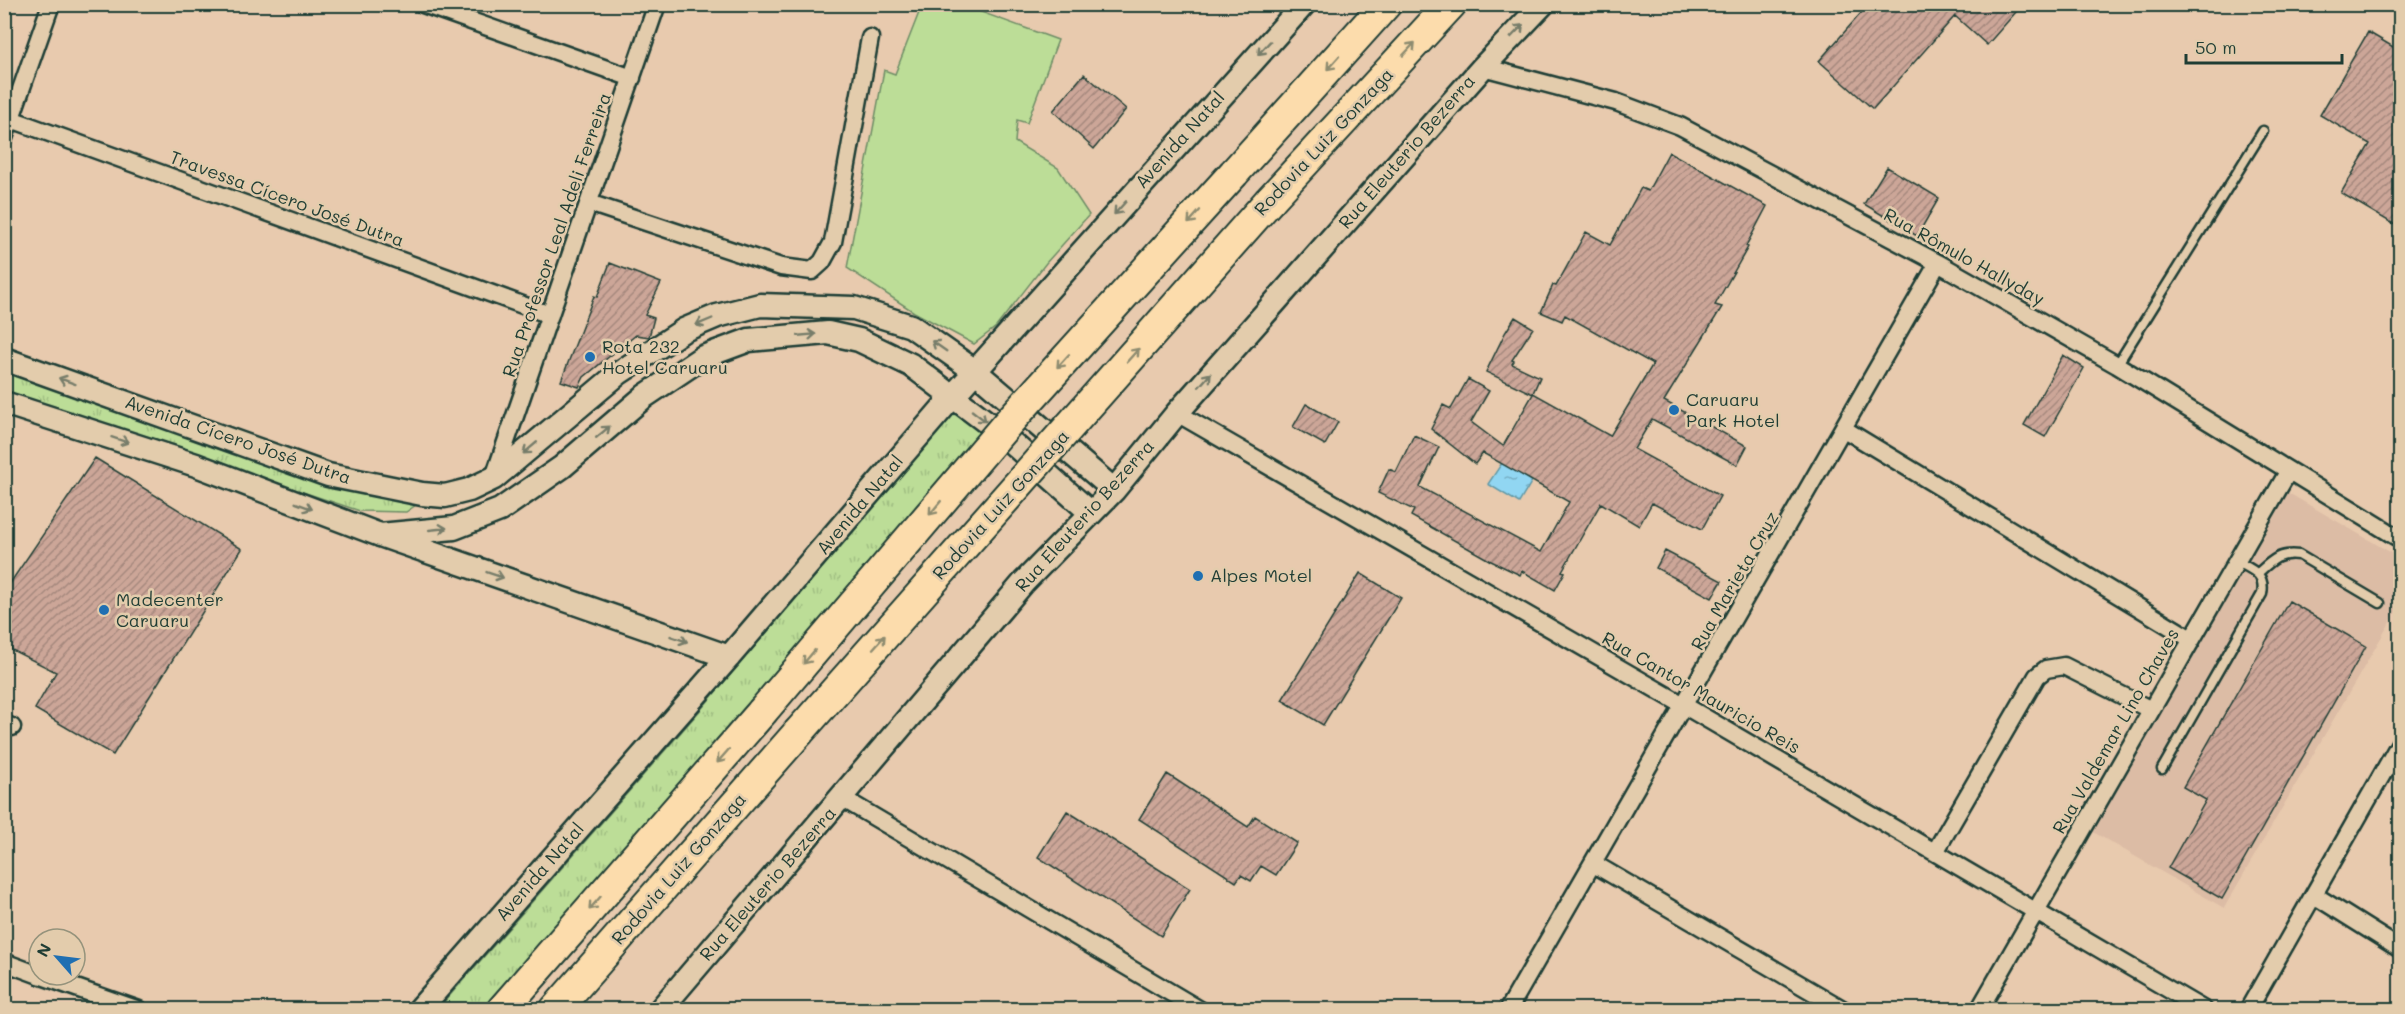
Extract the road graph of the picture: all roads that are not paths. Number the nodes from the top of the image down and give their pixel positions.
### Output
1 (51, 4) edge
2 (423, 4) edge
3 (657, 4) edge
4 (1304, 4) edge
5 (1386, 4) edge
6 (1451, 4) edge
7 (1543, 4) edge
8 (870, 38) dead end
9 (1483, 66) junction
10 (632, 78) junction
11 (11, 119) junction
12 (2263, 131) dead end
13 (4, 138) edge
14 (589, 202) junction
15 (1938, 263) junction
16 (550, 315) junction
17 (4, 359) edge
18 (2117, 365) junction
19 (975, 371) junction
20 (101, 393) junction
21 (953, 396) junction
22 (4, 403) edge
23 (1177, 413) junction
24 (1844, 429) junction
25 (89, 430) junction
26 (2288, 472) junction
27 (494, 478) junction
28 (1114, 490) junction
29 (1090, 513) junction
30 (380, 535) junction
31 (2400, 539) edge
32 (2236, 561) junction
33 (2258, 573) junction
34 (2380, 603) dead end
35 (2191, 639) junction
36 (729, 657) junction
37 (1685, 706) junction
38 (2151, 710) junction
39 (2400, 745) edge
40 (2162, 769) dead end
41 (842, 798) junction
42 (1935, 852) junction
43 (1594, 864) junction
44 (2314, 895) junction
45 (2035, 911) junction
46 (2400, 949) edge
47 (4, 962) edge
48 (27, 971) edge
49 (73, 987) edge
50 (1514, 1008) edge
51 (139, 1010) edge
52 (419, 1010) edge
53 (502, 1010) edge
54 (555, 1010) edge
55 (660, 1010) edge
56 (1200, 1010) edge
57 (1844, 1010) edge
58 (1979, 1010) edge
59 (2204, 1010) edge
60 (2248, 1010) edge

1 - 11 street
2 - 10 street
3 - 10 street, Rua Professor Leal Adeli Ferreira
4 -> 19 street, Avenida Natal
5 -> 53 highway, bridge
54 -> 6 highway, Rodovia Luiz Gonzaga, bridge
9 -> 7 street, Rua Eleuterio Bezerra
8 - 14 street
9 - 15 street, Rua Rômulo Hallyday
23 -> 9 street, Rua Eleuterio Bezerra
10 - 14 street, Rua Professor Leal Adeli Ferreira
11 - 13 street
11 - 16 street, Travessa Cícero José Dutra
12 - 18 lane
14 - 16 street, Rua Professor Leal Adeli Ferreira
15 - 18 street, Rua Rômulo Hallyday
15 - 24 street, Rua Marieta Cruz
16 - 27 street, Rua Professor Leal Adeli Ferreira
20 -> 17 street, Avenida Cícero José Dutra
18 - 26 street, Rua Rômulo Hallyday
19 - 21 street, Avenida Natal
19 -> 27 street, Avenida Cícero José Dutra
19 - 28 street, Avenida Cícero José Dutra
20 - 25 street
20 - 27 street, Avenida Cícero José Dutra
21 -> 29 street, Avenida Cícero José Dutra
30 -> 21 street, Avenida Cícero José Dutra
21 - 36 street, Avenida Natal
22 - 25 street, Avenida Cícero José Dutra
23 - 28 street, Rua Eleuterio Bezerra
23 - 37 street, Rua Cantor Mauricio Reis
24 - 35 street
24 - 37 street, Rua Marieta Cruz
25 -> 30 street, Avenida Cícero José Dutra
26 - 31 street, Rua Rômulo Hallyday
26 - 32 street, Rua Valdemar Lino Chaves
28 - 29 street, Rua Eleuterio Bezerra
29 - 41 street, Rua Eleuterio Bezerra
30 -> 36 street
32 - 33 lane
32 - 35 street, Rua Valdemar Lino Chaves
33 - 34 lane
33 - 40 lane
35 - 38 street, Rua Valdemar Lino Chaves
36 - 52 street, Avenida Natal
37 - 42 street, Rua Cantor Mauricio Reis
37 - 43 street, Rua Marieta Cruz
38 - 42 street
38 - 45 street, Rua Valdemar Lino Chaves
39 - 44 street
41 - 55 street, Rua Eleuterio Bezerra
41 - 56 street
42 - 45 street, Rua Cantor Mauricio Reis
43 - 50 street, Rua Marieta Cruz
43 - 57 street
44 - 46 street
44 - 60 street
45 - 58 street, Rua Valdemar Lino Chaves
45 - 59 street, Rua Cantor Mauricio Reis
47 - 48 street
49 - 51 street

